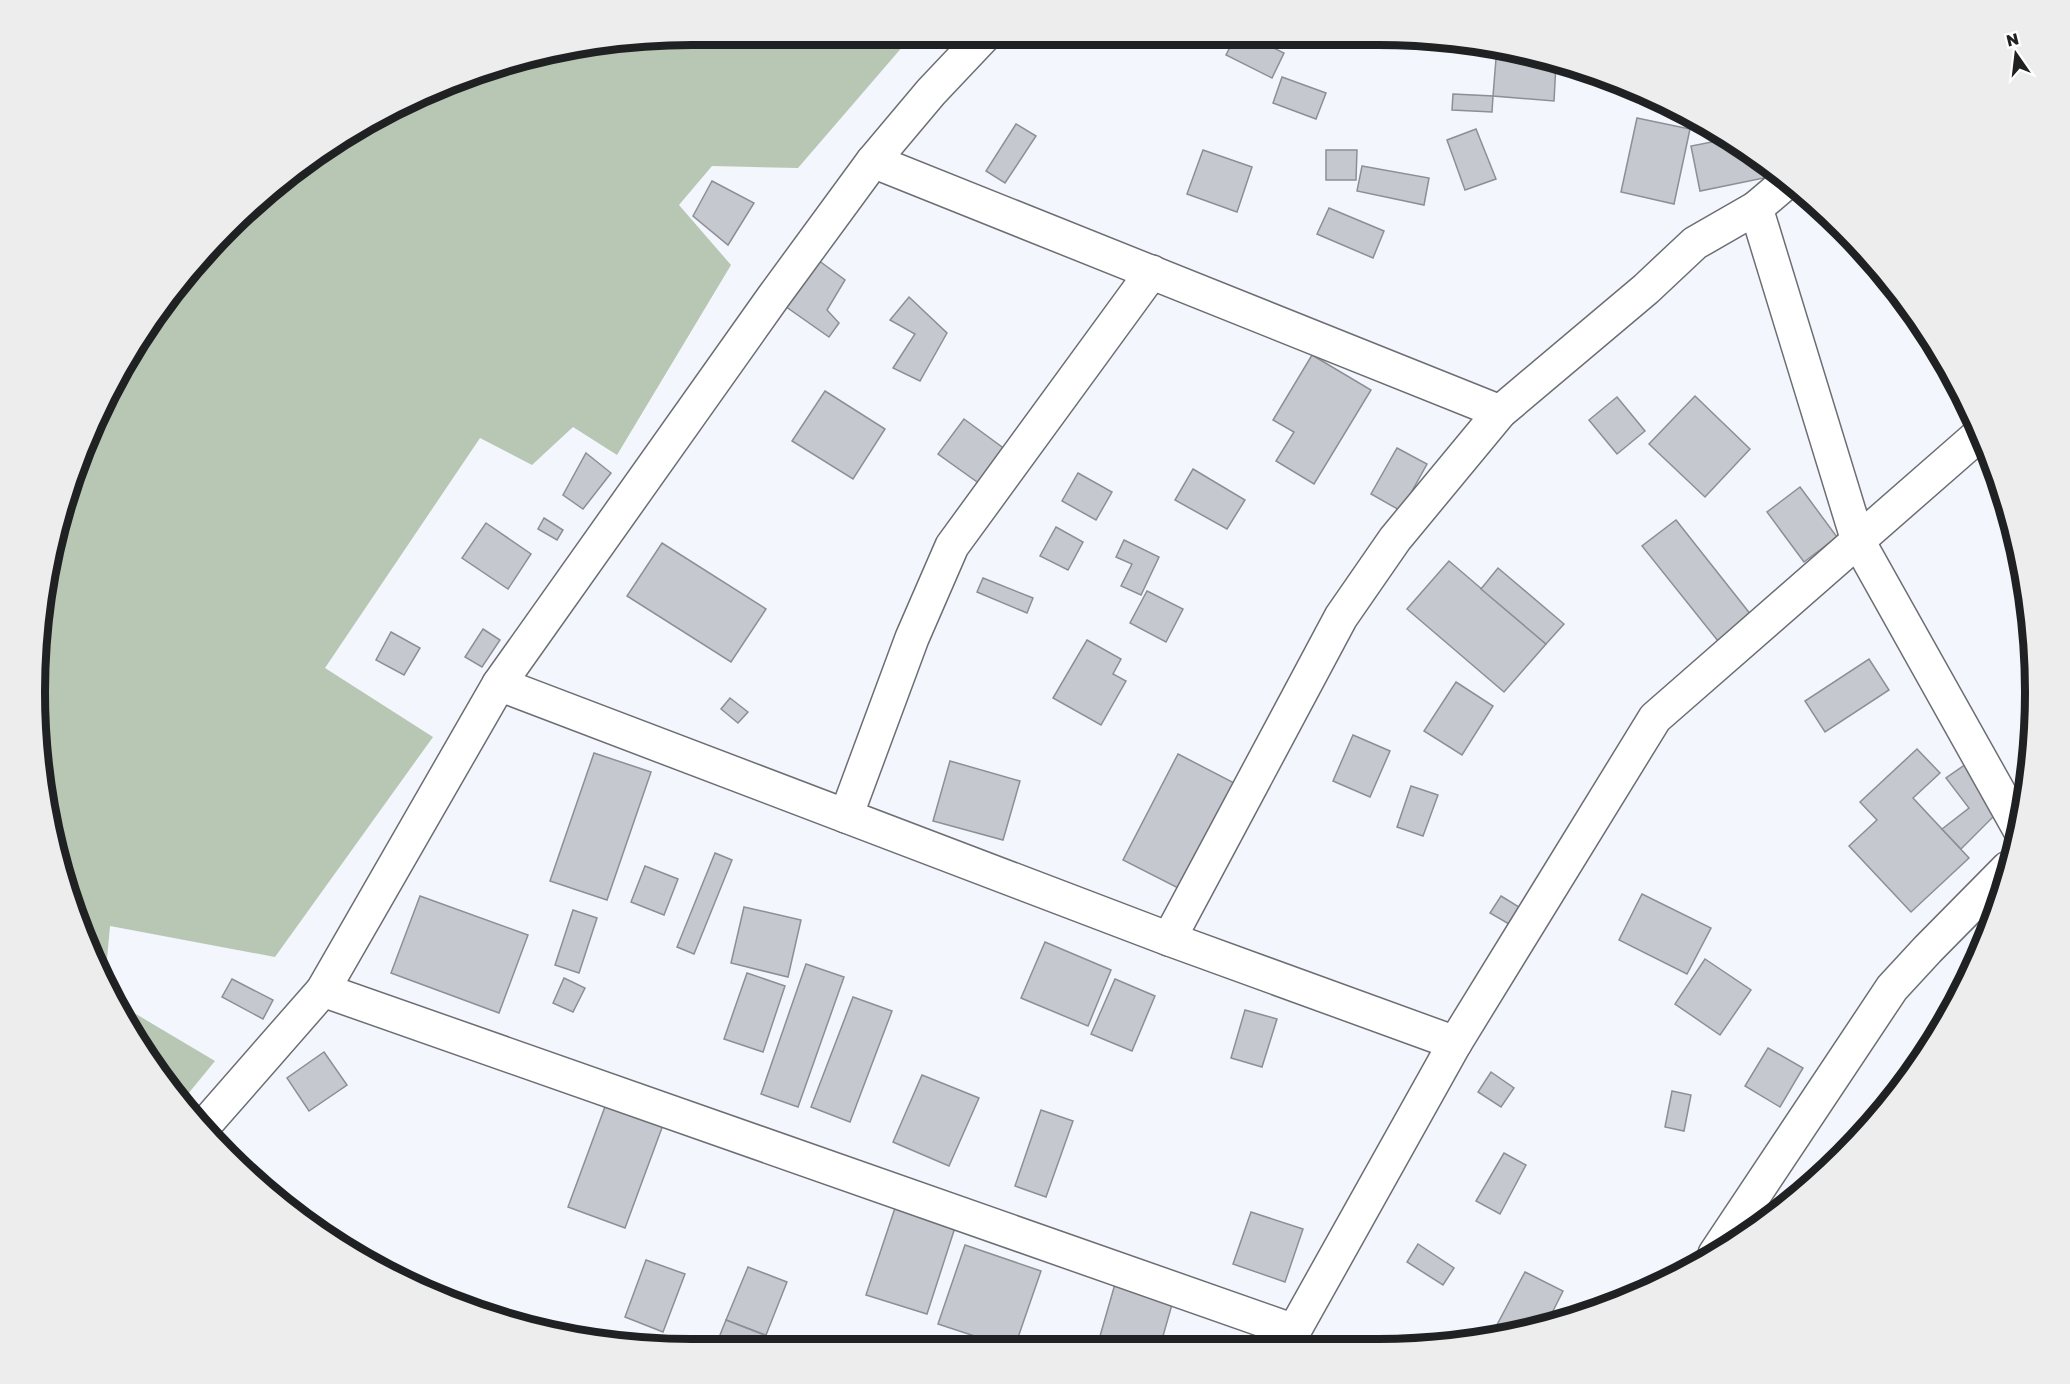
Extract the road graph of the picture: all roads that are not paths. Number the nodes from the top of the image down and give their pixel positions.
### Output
1 (975, 45) edge
2 (873, 161) junction
3 (1781, 187) edge
4 (1756, 208) junction
5 (1152, 272) junction
6 (1500, 412) junction
7 (1974, 439) edge
8 (1858, 541) junction
9 (499, 684) junction
10 (846, 816) junction
11 (2013, 818) edge
12 (1997, 879) edge
13 (1169, 939) junction
14 (324, 990) junction
15 (1455, 1043) junction
16 (208, 1121) edge
17 (1727, 1237) edge
18 (1282, 1339) edge
19 (1286, 1339) edge

1 - 2 street
2 - 5 street
2 - 9 street
3 - 4 street
4 - 6 street
4 - 8 street
5 - 6 street
5 - 10 street
6 - 13 street
7 - 8 street
8 - 11 street
8 - 15 street
9 - 10 street
9 - 14 street
10 - 13 street
12 - 17 street
13 - 15 street
14 - 16 street
14 - 18 street
15 - 19 street

